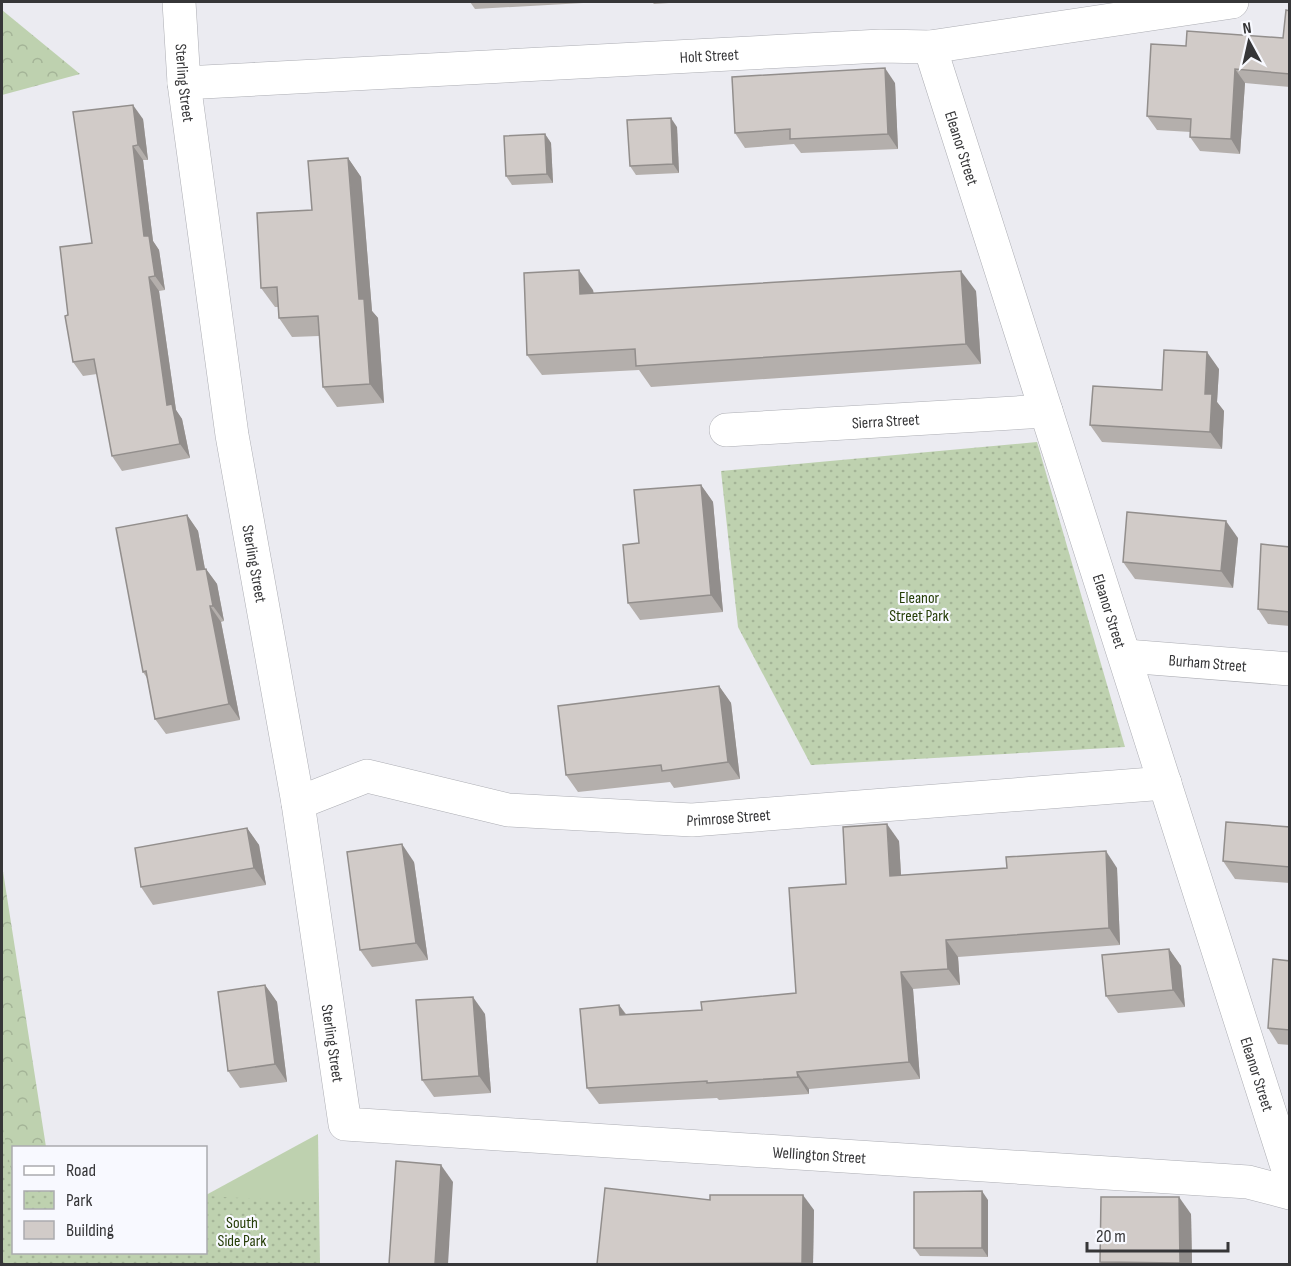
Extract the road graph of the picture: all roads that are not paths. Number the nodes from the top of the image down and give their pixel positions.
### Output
1 (180, 2) edge
2 (1232, 2) edge
3 (930, 46) junction
4 (184, 83) junction
5 (1046, 411) junction
6 (726, 430) dead end
7 (1126, 656) junction
8 (1290, 669) edge
9 (1165, 783) junction
10 (298, 803) junction
11 (345, 1124) joint
12 (1290, 1176) edge
13 (1290, 1193) edge

1 - 4 street, Sterling Street
2 - 3 street, Holt Street
3 - 4 street, Holt Street
3 - 5 street, Eleanor Street
4 - 10 street, Sterling Street
5 - 6 street, Sierra Street
5 - 7 street, Eleanor Street
7 - 8 street, Burham Street
7 - 9 street, Eleanor Street
9 - 10 street, Primrose Street
9 - 12 street, Eleanor Street
10 - 11 street, Sterling Street
11 - 13 street, Wellington Street

